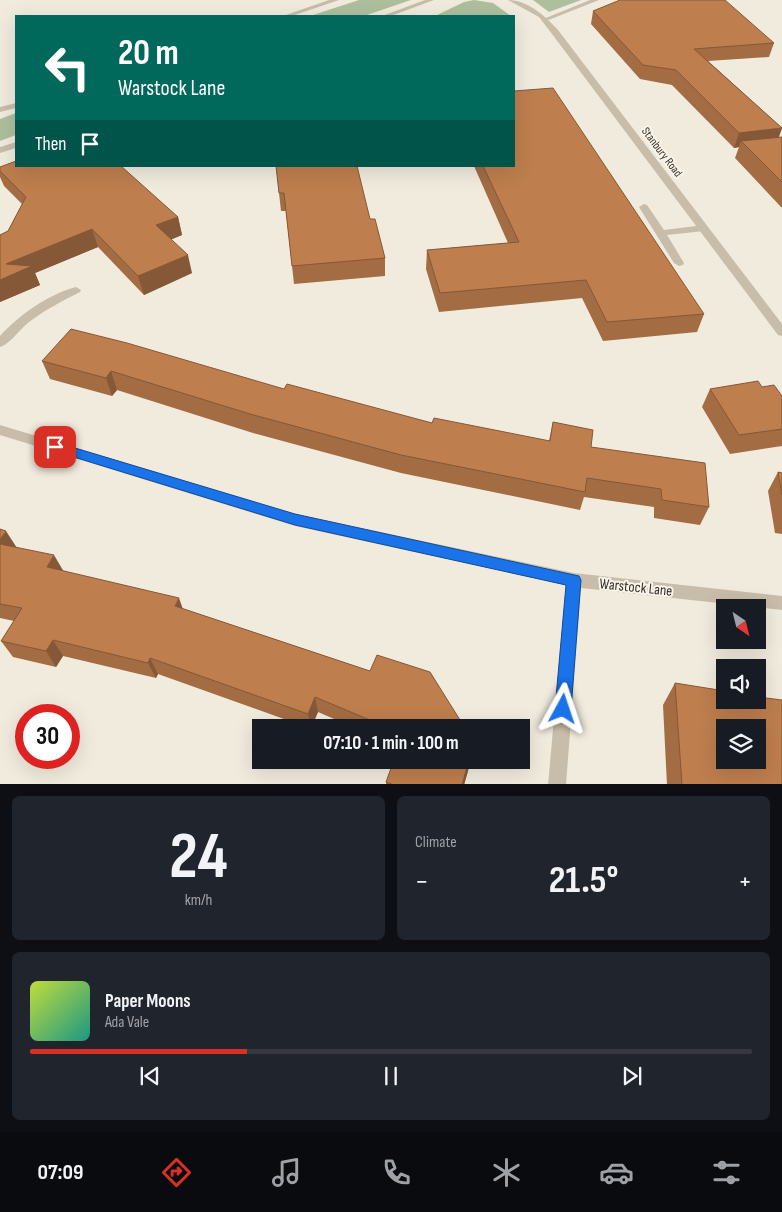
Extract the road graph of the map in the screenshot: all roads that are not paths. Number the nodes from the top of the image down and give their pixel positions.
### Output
1 (336, 0) edge
2 (431, 0) edge
3 (510, 0) edge
4 (596, 0) edge
5 (289, 15) edge
6 (388, 15) edge
7 (544, 20) junction
8 (15, 105) edge
9 (0, 110) edge
10 (15, 145) edge
11 (0, 150) edge
12 (644, 207) dead end
13 (704, 228) junction
14 (661, 233) junction
15 (679, 263) dead end
16 (76, 290) dead end
17 (782, 332) edge
18 (0, 343) edge
19 (0, 430) edge
20 (574, 580) junction
21 (782, 603) edge
22 (558, 784) edge

1 - 5 street
2 - 6 street
3 - 7 street, Stanbury Road
4 - 7 street
7 - 13 street, Stanbury Road
8 - 9 street
10 - 11 street
12 - 14 street
13 - 14 street
13 - 17 street, Stanbury Road
14 - 15 street
16 - 18 street
19 - 20 street, Warstock Lane
20 - 21 street, Warstock Lane
20 - 22 street

